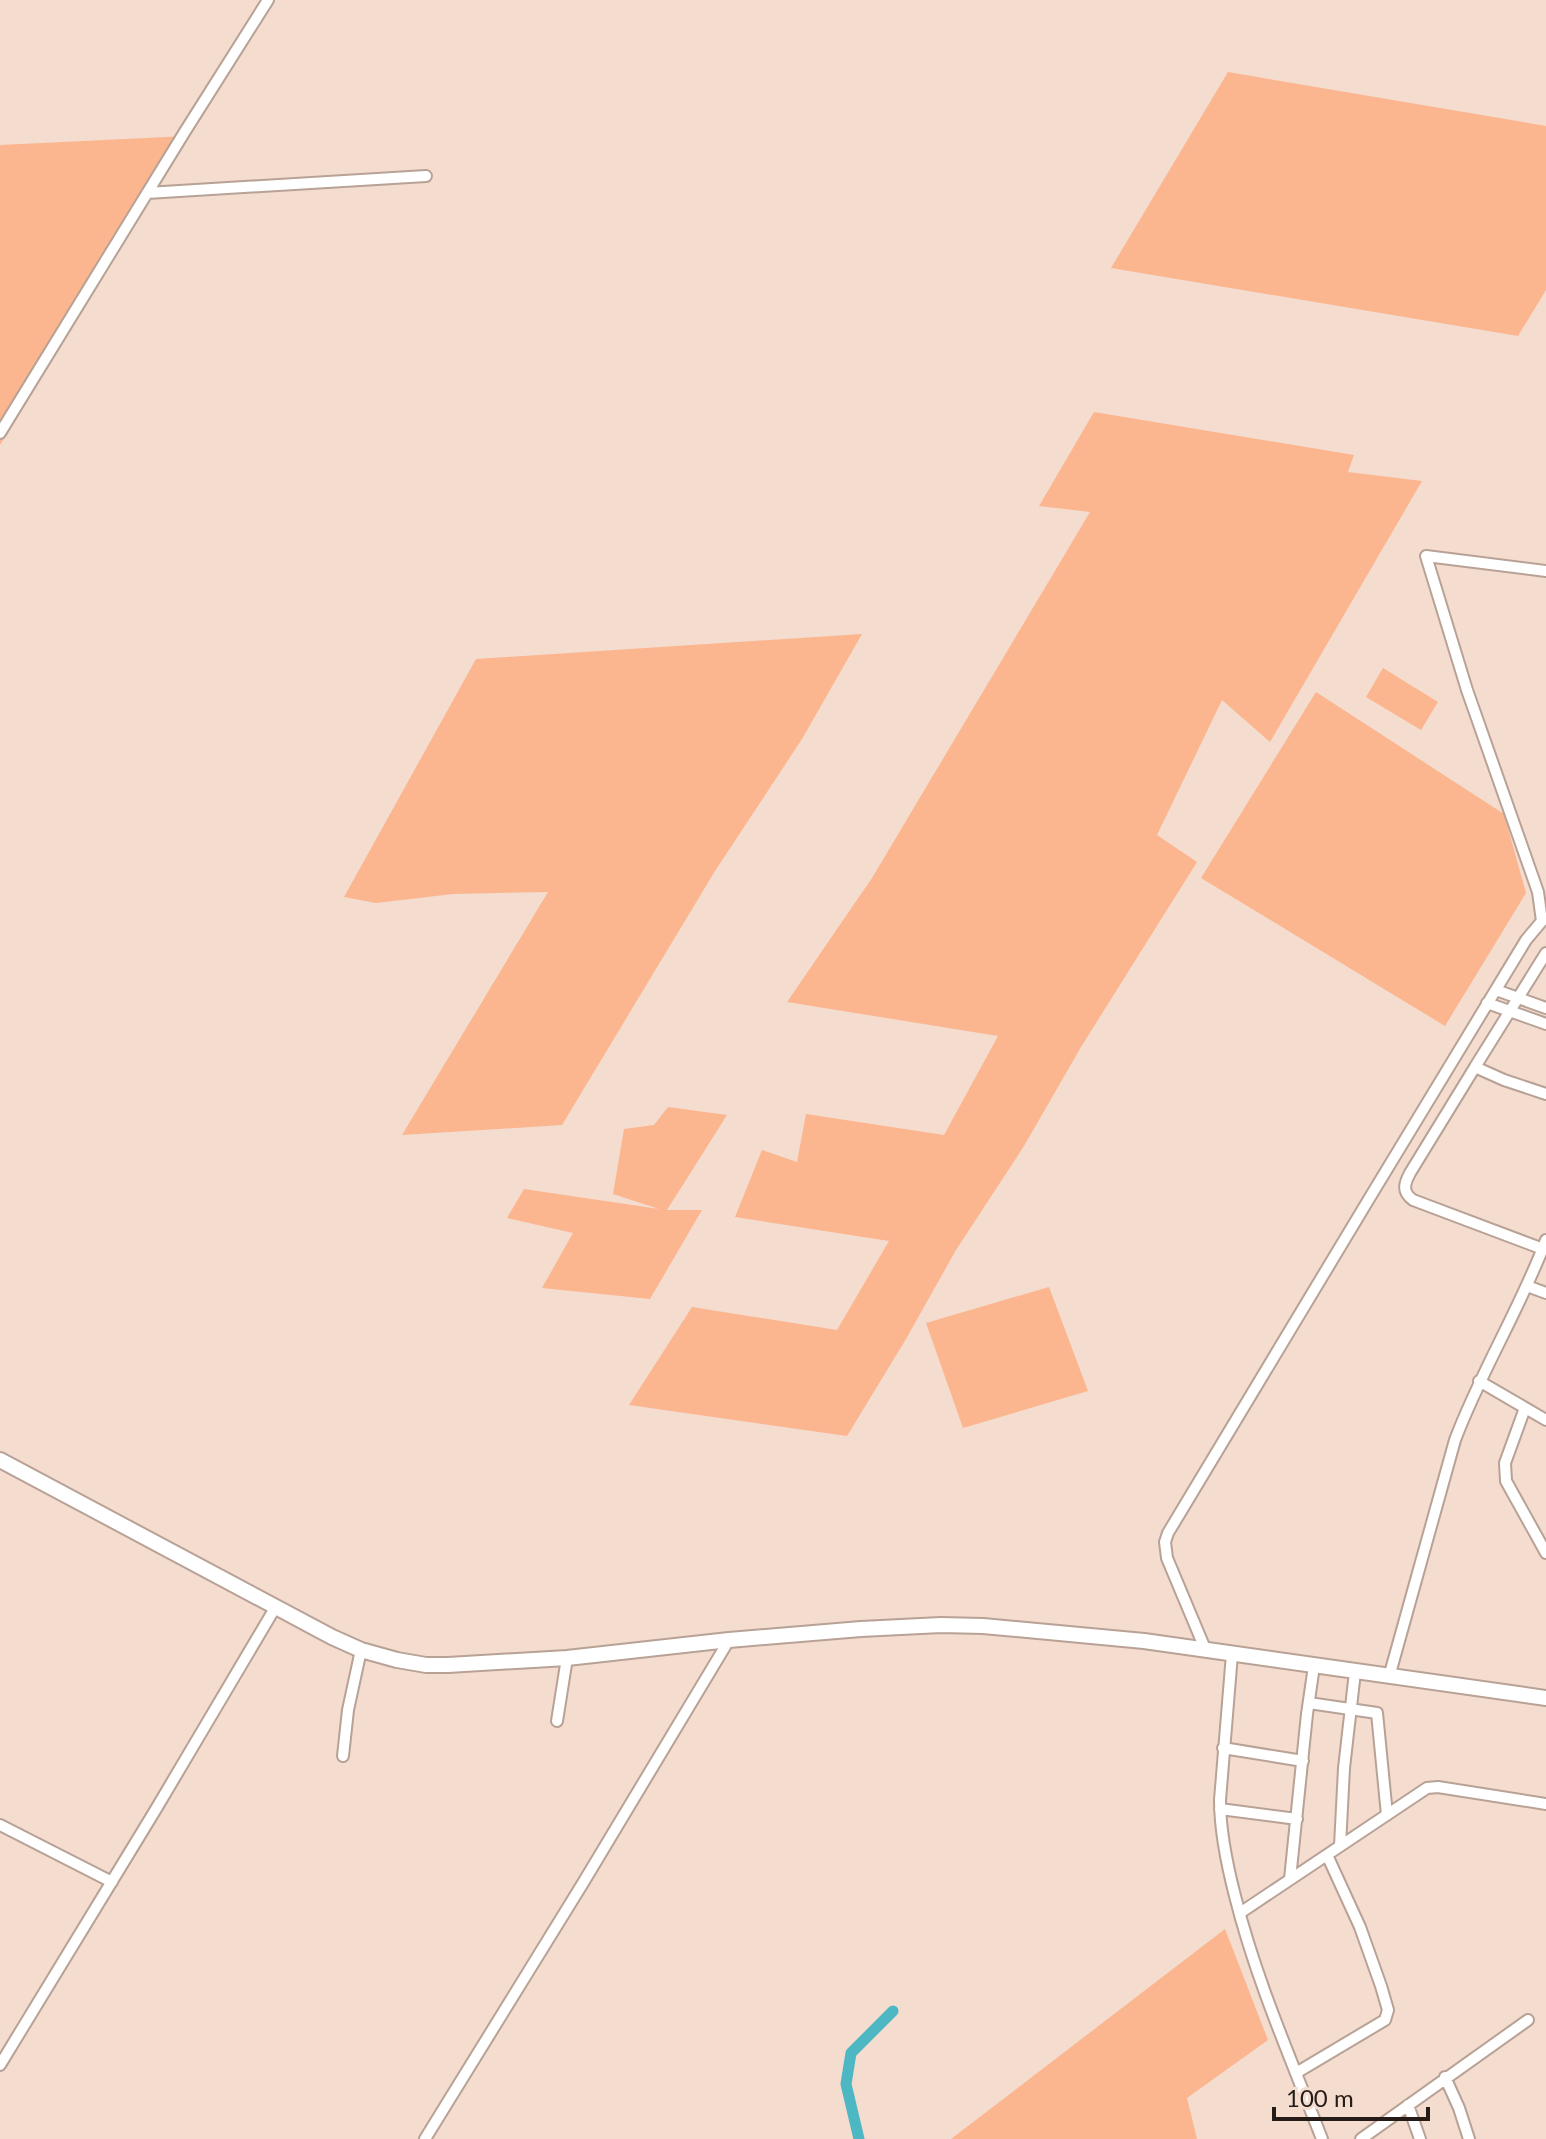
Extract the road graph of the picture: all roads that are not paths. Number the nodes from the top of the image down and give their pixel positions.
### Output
1 (268, 0) edge
2 (426, 176) dead end
3 (147, 193) junction
4 (0, 433) edge
5 (1546, 571) edge
6 (1544, 920) edge
7 (1546, 953) edge
8 (1496, 990) junction
9 (1517, 998) junction
10 (1487, 1003) junction
11 (1546, 1008) edge
12 (1509, 1011) junction
13 (1546, 1024) edge
14 (1475, 1067) junction
15 (1546, 1094) edge
16 (1544, 1244) edge
17 (1527, 1286) junction
18 (1546, 1293) edge
19 (1479, 1381) junction
20 (1525, 1408) junction
21 (1546, 1420) edge
22 (0, 1460) edge
23 (1546, 1553) edge
24 (275, 1608) junction
25 (729, 1640) junction
26 (361, 1650) junction
27 (1206, 1651) junction
28 (1232, 1654) junction
29 (567, 1658) junction
30 (1314, 1666) junction
31 (1355, 1672) junction
32 (1389, 1677) junction
33 (1546, 1698) edge
34 (1309, 1703) junction
35 (1350, 1709) junction
36 (557, 1721) dead end
37 (1223, 1748) junction
38 (343, 1756) dead end
39 (1303, 1761) junction
40 (1546, 1804) edge
41 (1220, 1809) junction
42 (1387, 1815) junction
43 (1297, 1819) junction
44 (0, 1825) edge
45 (1340, 1846) junction
46 (1327, 1855) junction
47 (1290, 1879) junction
48 (112, 1882) junction
49 (1240, 1913) junction
50 (1528, 2020) dead end
51 (0, 2065) edge
52 (1296, 2073) junction
53 (1445, 2077) junction
54 (1408, 2105) junction
55 (425, 2139) edge
56 (1322, 2139) edge
57 (1361, 2139) edge
58 (1420, 2139) edge
59 (1469, 2139) edge

1 - 3 street
2 - 3 street
3 - 4 street
5 - 6 street
6 - 8 street
7 - 9 street
8 - 9 street
8 - 10 street
9 - 11 street
9 - 12 street
10 - 12 street
10 - 27 street
12 - 13 street
12 - 14 street
14 - 15 street
14 - 16 street
16 - 17 street
17 - 18 street
17 - 19 street
19 - 20 street
19 - 32 street
20 - 21 street
20 - 23 street
22 - 24 main road
24 - 26 main road
24 - 48 street
25 - 27 main road
25 - 29 main road
25 - 55 street
26 - 29 main road
26 - 38 street
27 - 28 main road
28 - 30 main road
28 - 37 street
29 - 36 street
30 - 31 main road
30 - 34 street
31 - 32 main road
31 - 35 street
32 - 33 main road
34 - 35 street
34 - 39 street
35 - 42 street
35 - 45 street
37 - 39 street
37 - 41 street
39 - 43 street
40 - 42 street
41 - 43 street
41 - 49 street
42 - 45 street
43 - 47 street
44 - 48 street
45 - 46 street
46 - 47 street
46 - 52 street
47 - 49 street
48 - 51 street
49 - 52 street
50 - 53 street
52 - 56 street
53 - 54 street
53 - 59 street
54 - 57 street
54 - 58 street

